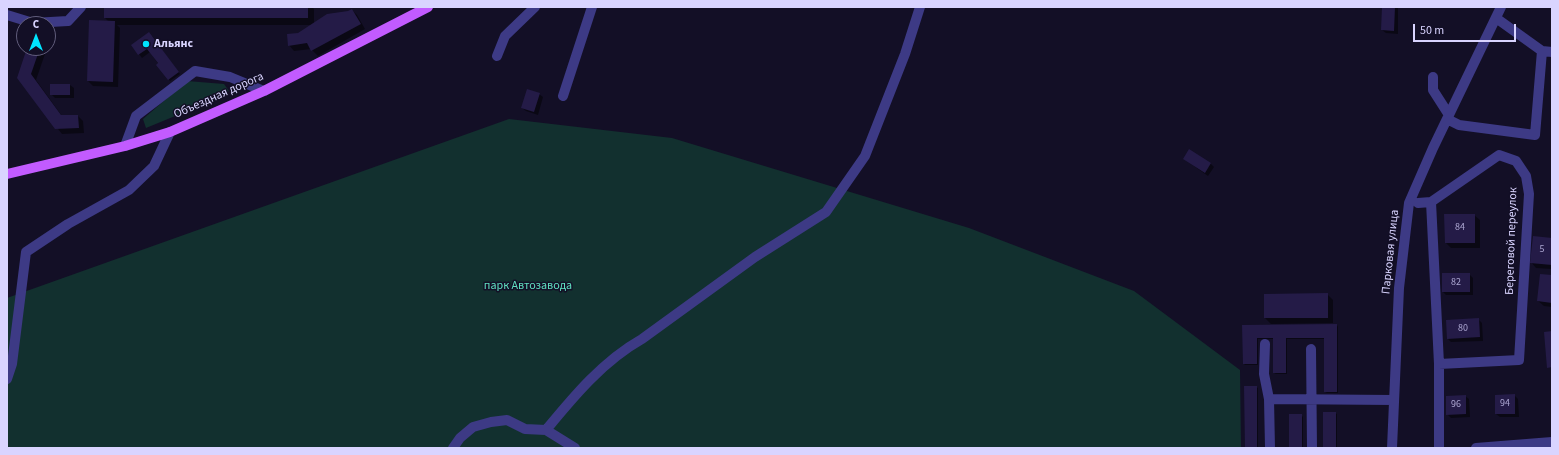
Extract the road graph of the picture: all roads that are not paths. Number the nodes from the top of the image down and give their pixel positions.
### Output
1 (81, 7) edge
2 (428, 7) edge
3 (535, 7) edge
4 (592, 7) edge
5 (920, 7) edge
6 (1501, 7) edge
7 (7, 15) edge
8 (1496, 18) junction
9 (1547, 51) edge
10 (497, 56) dead end
11 (1433, 77) dead end
12 (264, 91) junction
13 (563, 96) dead end
14 (1448, 117) junction
15 (170, 132) junction
16 (125, 146) junction
17 (7, 174) edge
18 (1431, 202) junction
19 (1418, 203) dead end
20 (1264, 344) dead end
21 (1311, 349) dead end
22 (1440, 364) junction
23 (7, 379) edge
24 (1269, 399) junction
25 (1312, 400) junction
26 (1394, 400) junction
27 (546, 430) junction
28 (1552, 442) edge
29 (453, 448) edge
30 (575, 448) edge
31 (1270, 448) edge
32 (1312, 448) edge
33 (1392, 448) edge
34 (1439, 448) edge
35 (1476, 448) edge

1 - 7 street
2 - 12 main road, Объездная дорога
3 - 10 street
4 - 13 street
5 - 27 street
6 - 8 street, Парковая улица
8 - 9 street
8 - 14 street, Парковая улица
9 - 14 street
11 - 14 street
12 - 15 main road, Объездная дорога
12 - 16 street
14 - 26 street, Парковая улица
15 - 16 main road, Объездная дорога
15 - 23 street
16 - 17 main road, Объездная дорога
18 - 19 street
18 - 22 street
18 - 22 street, Береговой переулок
20 - 24 street
21 - 25 street
22 - 34 street
24 - 25 street
24 - 31 street
25 - 26 street
25 - 32 street
26 - 33 street, Парковая улица
27 - 29 street
27 - 30 street
28 - 35 street

